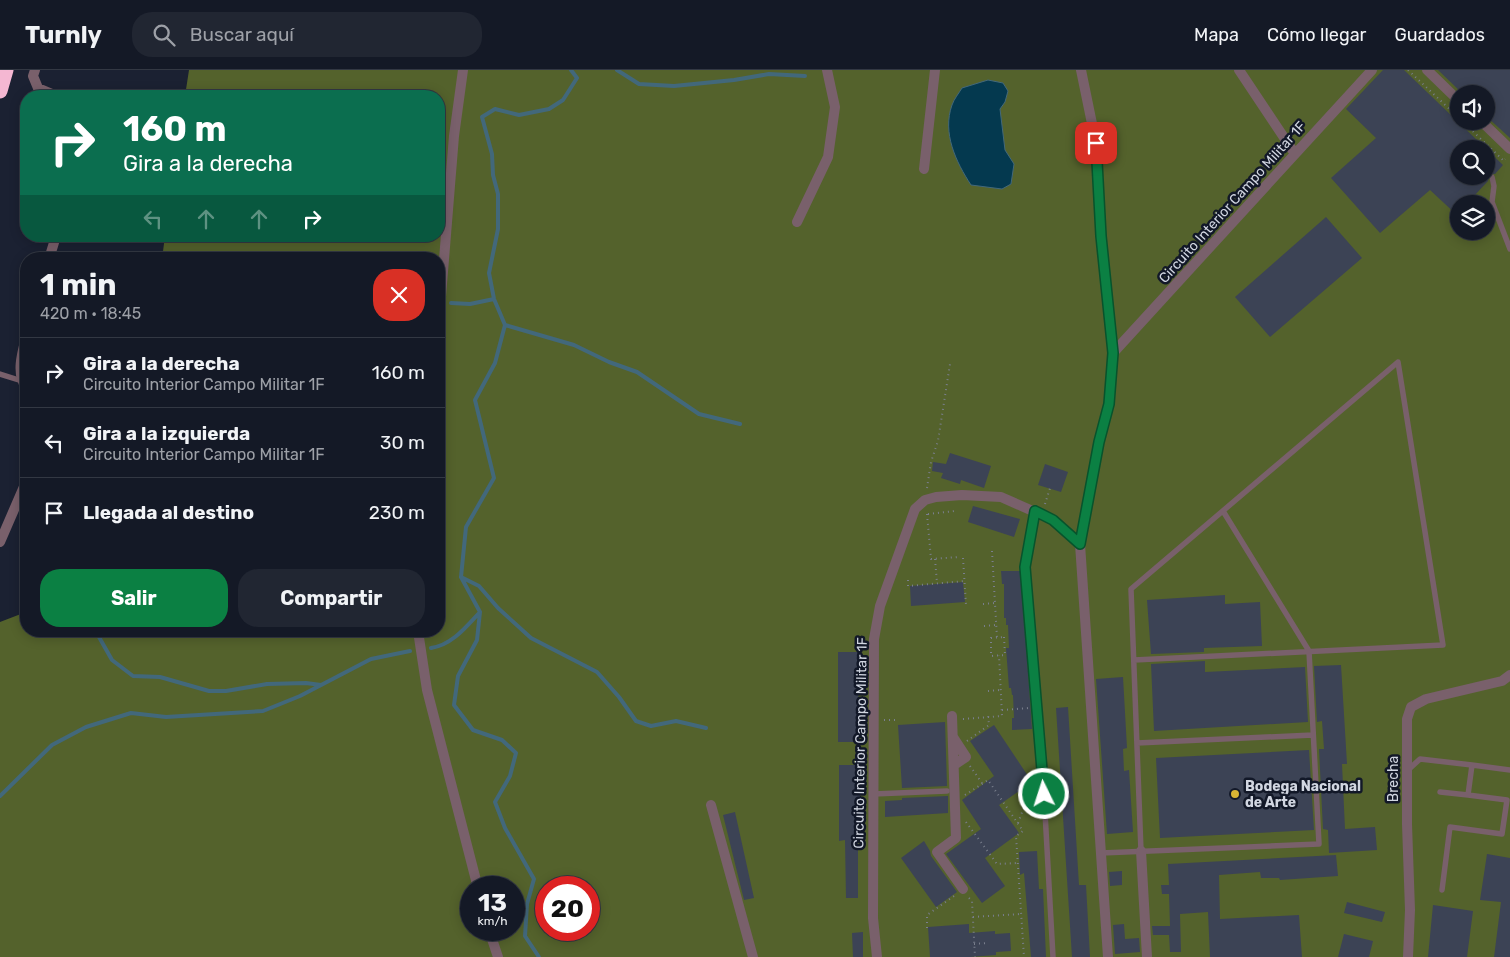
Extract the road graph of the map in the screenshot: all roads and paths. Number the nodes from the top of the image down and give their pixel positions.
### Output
1 (6, 70) edge
2 (34, 70) edge
3 (463, 70) edge
4 (827, 70) edge
5 (935, 70) edge
6 (1081, 70) edge
7 (1239, 70) edge
8 (1372, 70) edge
9 (1408, 70) edge
10 (1427, 70) edge
11 (40, 90) edge
12 (0, 91) edge
13 (1450, 92) edge
14 (1450, 110) edge
15 (1490, 130) edge
16 (1510, 149) edge
17 (1295, 154) junction
18 (924, 169) dead end
19 (1495, 212) edge
20 (798, 222) dead end
21 (1510, 249) edge
22 (445, 252) edge
23 (1113, 353) junction
24 (950, 364) dead end
25 (0, 374) edge
26 (20, 382) edge
27 (1052, 485) dead end
28 (926, 490) dead end
29 (20, 496) edge
30 (1040, 509) junction
31 (1223, 510) junction
32 (955, 511) dead end
33 (922, 514) dead end
34 (927, 514) junction
35 (0, 542) edge
36 (1080, 544) junction
37 (992, 551) dead end
38 (959, 557) dead end
39 (963, 558) dead end
40 (934, 559) junction
41 (908, 580) dead end
42 (964, 581) junction
43 (937, 583) junction
44 (995, 603) junction
45 (983, 604) dead end
46 (966, 605) dead end
47 (996, 625) junction
48 (984, 626) dead end
49 (419, 637) edge
50 (997, 638) junction
51 (1309, 651) junction
52 (999, 655) junction
53 (1134, 660) junction
54 (1510, 675) edge
55 (1001, 690) junction
56 (988, 691) dead end
57 (1038, 708) junction
58 (1002, 710) junction
59 (988, 714) dead end
60 (988, 717) junction
61 (952, 718) joint
62 (879, 720) dead end
63 (897, 720) dead end
64 (1313, 735) junction
65 (952, 737) junction
66 (1137, 743) junction
67 (960, 747) junction
68 (964, 758) junction
69 (954, 765) junction
70 (1472, 765) junction
71 (1510, 770) edge
72 (1406, 772) junction
73 (1043, 776) junction
74 (982, 783) dead end
75 (947, 791) dead end
76 (1440, 792) dead end
77 (873, 794) junction
78 (1468, 795) junction
79 (955, 804) junction
80 (711, 805) dead end
81 (1018, 823) junction
82 (1141, 851) junction
83 (1102, 852) junction
84 (1018, 863) junction
85 (475, 876) edge
86 (963, 889) junction
87 (1442, 890) dead end
88 (1021, 914) junction
89 (973, 917) junction
90 (927, 928) dead end
91 (493, 941) edge
92 (987, 943) dead end
93 (974, 944) junction
94 (498, 957) edge
95 (753, 957) edge
96 (877, 957) edge
97 (975, 957) edge
98 (1024, 957) edge
99 (1053, 957) edge
100 (1108, 957) edge
101 (1147, 957) edge
102 (1408, 957) edge

1 - 12 highway
2 - 11 street
3 - 22 street
4 - 20 street
5 - 18 street
6 - 23 street
7 - 17 street
8 - 17 street, Circuito Interior Campo Militar 1F
9 - 14 path
10 - 13 street
15 - 16 street
17 - 23 street, Circuito Interior Campo Militar 1F
19 - 21 lane
23 - 36 street
24 - 28 path
25 - 26 lane
27 - 30 path
29 - 35 street
30 - 36 street, Circuito Interior Campo Militar 1F
30 - 57 lane
30 - 77 street, Circuito Interior Campo Militar 1F
31 - 51 lane
31 - 51 lane
31 - 53 lane
32 - 34 path
33 - 34 path
34 - 40 path
36 - 83 street
37 - 44 path
38 - 40 path
39 - 42 path
40 - 43 path
41 - 43 path
42 - 43 path
42 - 46 path
44 - 45 path
44 - 47 path
47 - 48 path
47 - 50 path
49 - 85 street
50 - 52 path
50 - 52 path
51 - 53 lane
51 - 64 lane
52 - 55 path
53 - 66 lane
54 - 72 street, Brecha
55 - 56 path
55 - 58 path
57 - 58 path
57 - 73 lane
58 - 60 path
59 - 60 path
60 - 61 path
60 - 67 path
61 - 65 street
62 - 63 path
64 - 66 lane
64 - 82 lane
65 - 67 street
65 - 69 street
66 - 82 lane
67 - 68 street
68 - 69 street
68 - 74 path
69 - 79 street
70 - 71 lane
70 - 72 lane
70 - 78 lane
72 - 102 street, Brecha
73 - 81 path
73 - 99 lane
75 - 77 lane
76 - 78 lane
77 - 96 street, Circuito Interior Campo Militar 1F
78 - 87 lane
79 - 81 path
79 - 84 path
79 - 86 street
80 - 95 street
81 - 84 path
82 - 83 lane
82 - 101 street
83 - 100 street
84 - 88 path
86 - 89 path
86 - 90 path
88 - 89 path
88 - 98 path
89 - 93 path
91 - 94 street
92 - 93 path
93 - 97 path

